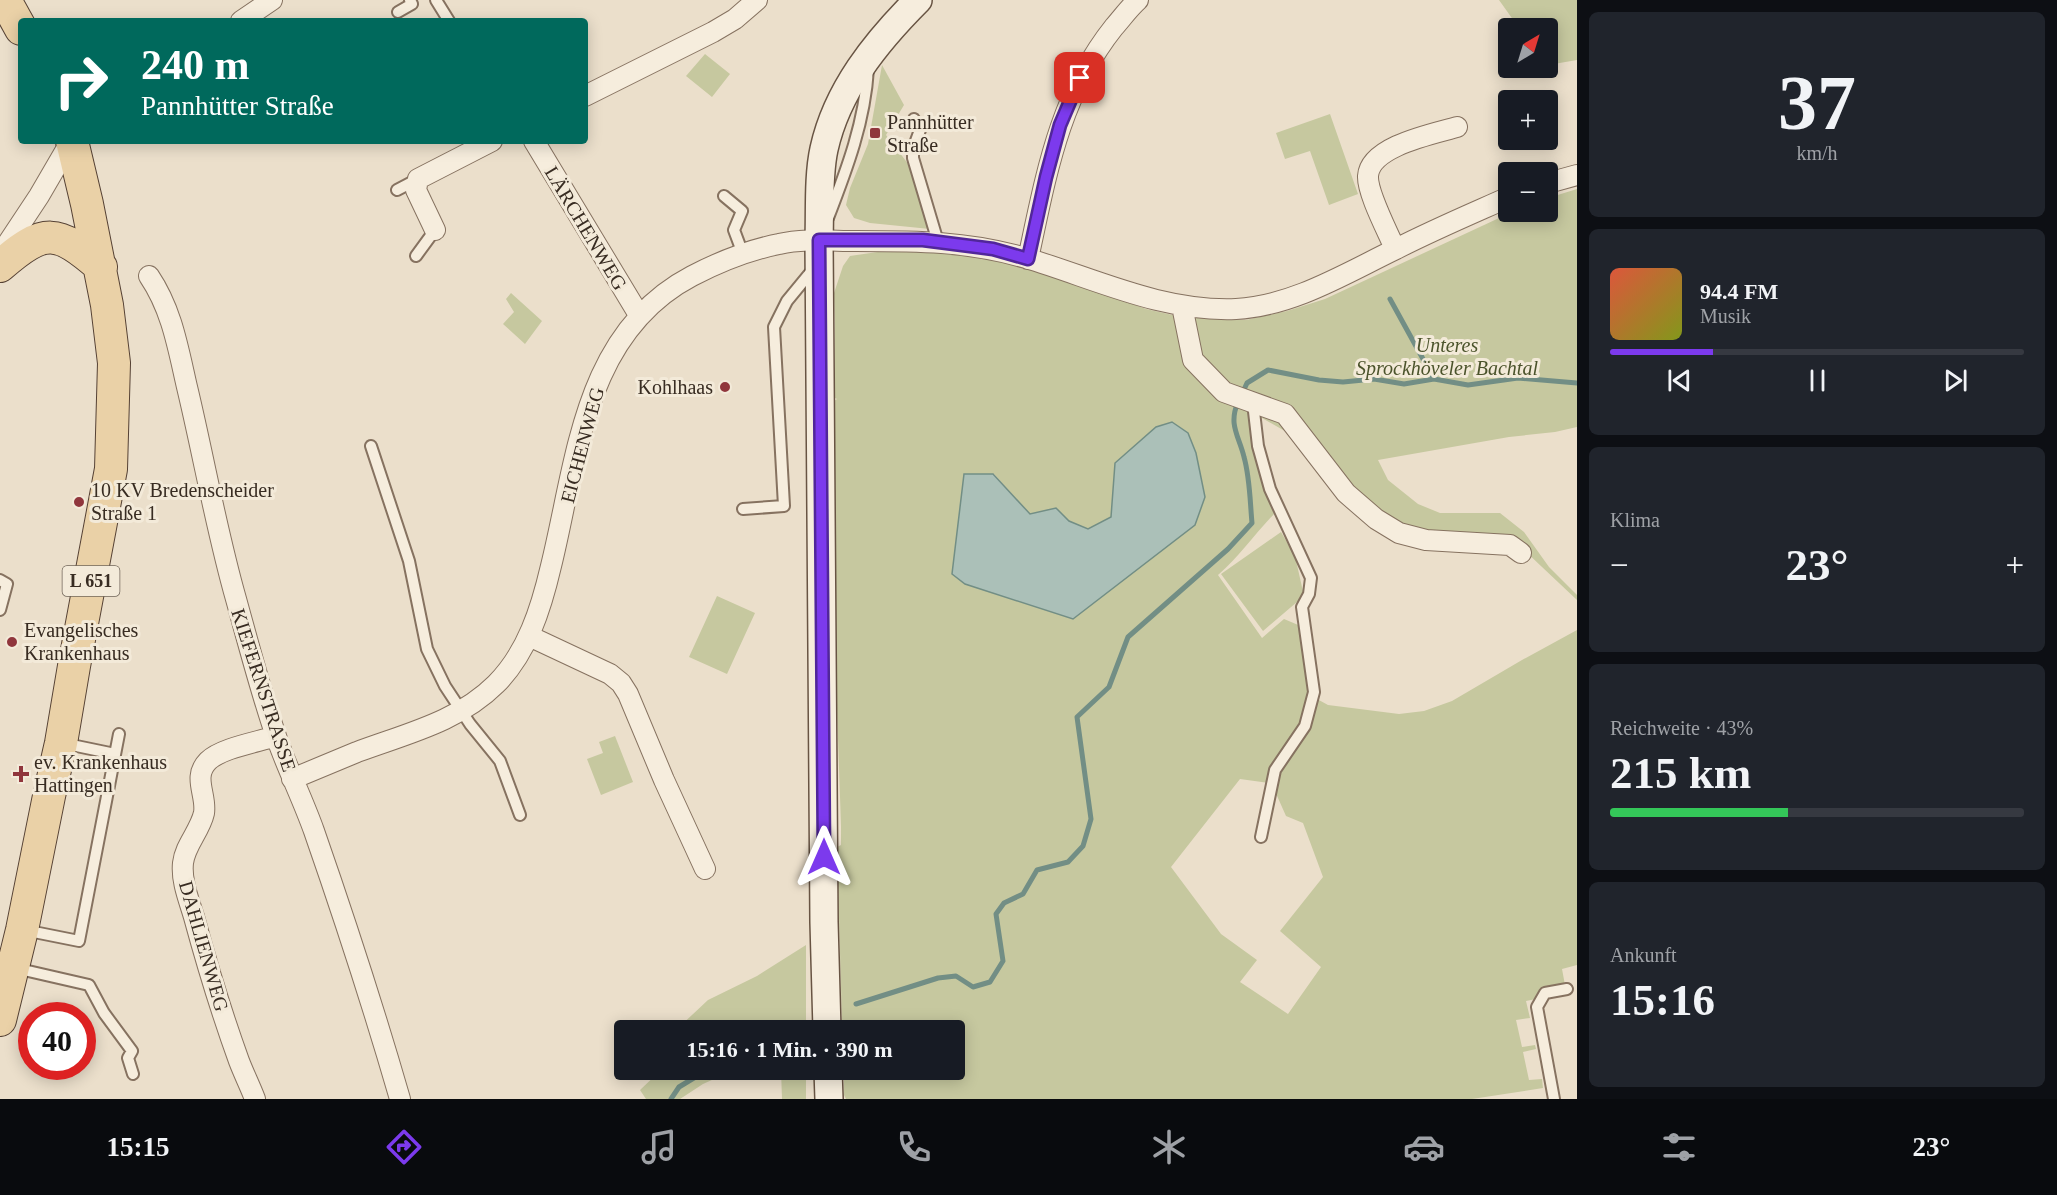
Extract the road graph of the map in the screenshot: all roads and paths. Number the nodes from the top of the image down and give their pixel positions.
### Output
1 (5, 0) edge
2 (272, 0) edge
3 (410, 0) edge
4 (436, 0) edge
5 (757, 0) edge
6 (918, 0) edge
7 (1138, 0) edge
8 (398, 12) dead end
9 (245, 18) edge
10 (447, 18) edge
11 (18, 24) edge
12 (588, 94) edge
13 (914, 119) dead end
14 (1457, 127) dead end
15 (69, 144) edge
16 (72, 144) edge
17 (486, 144) edge
18 (536, 144) edge
19 (1577, 175) edge
20 (418, 179) junction
21 (1558, 180) edge
22 (397, 190) dead end
23 (724, 196) dead end
24 (1498, 202) edge
25 (435, 230) joint
26 (938, 242) junction
27 (1395, 249) junction
28 (819, 251) junction
29 (743, 254) junction
30 (0, 255) edge
31 (416, 256) dead end
32 (1028, 259) junction
33 (0, 266) edge
34 (101, 267) junction
35 (149, 276) dead end
36 (1182, 306) junction
37 (639, 315) junction
38 (1253, 403) junction
39 (371, 446) dead end
40 (743, 509) dead end
41 (1521, 553) dead end
42 (4, 582) edge
43 (0, 610) edge
44 (529, 636) junction
45 (461, 710) junction
46 (119, 734) dead end
47 (276, 736) junction
48 (62, 743) junction
49 (115, 754) junction
50 (292, 779) junction
51 (520, 814) dead end
52 (1261, 837) dead end
53 (705, 869) dead end
54 (22, 930) junction
55 (13, 968) junction
56 (1567, 989) dead end
57 (0, 1020) edge
58 (827, 1020) edge
59 (133, 1074) dead end
60 (828, 1080) edge
61 (255, 1099) edge
62 (400, 1099) edge
63 (829, 1099) edge
64 (1554, 1099) edge

1 - 11 main road
2 - 9 street
3 - 8 lane
4 - 10 lane
5 - 12 street
6 - 28 street
7 - 32 street
13 - 26 lane
14 - 27 street
15 - 30 street
16 - 34 main road, L 651
17 - 20 street
18 - 37 street, LÄRCHENWEG
19 - 21 street
20 - 22 lane
20 - 25 street
23 - 29 lane
24 - 27 street
25 - 31 lane
26 - 28 street
26 - 32 street
27 - 36 street
28 - 29 street, EICHENWEG
28 - 40 lane
28 - 58 street
29 - 37 street, EICHENWEG
32 - 36 street
33 - 34 main road
34 - 48 main road, L 651
35 - 47 street, KIEFERNSTRASSE
36 - 38 street
37 - 44 street, EICHENWEG
38 - 41 street
38 - 52 lane
39 - 45 lane
42 - 43 lane
44 - 45 street, EICHENWEG
44 - 53 street
45 - 50 street, EICHENWEG
45 - 51 lane
46 - 49 lane
47 - 50 street, KIEFERNSTRASSE
47 - 61 street, DAHLIENWEG
48 - 49 lane
48 - 54 main road, L 651
49 - 54 lane
50 - 62 street, KIEFERNSTRASSE
54 - 55 main road, L 651
55 - 57 main road, L 651
55 - 59 lane
56 - 64 lane
60 - 63 street

